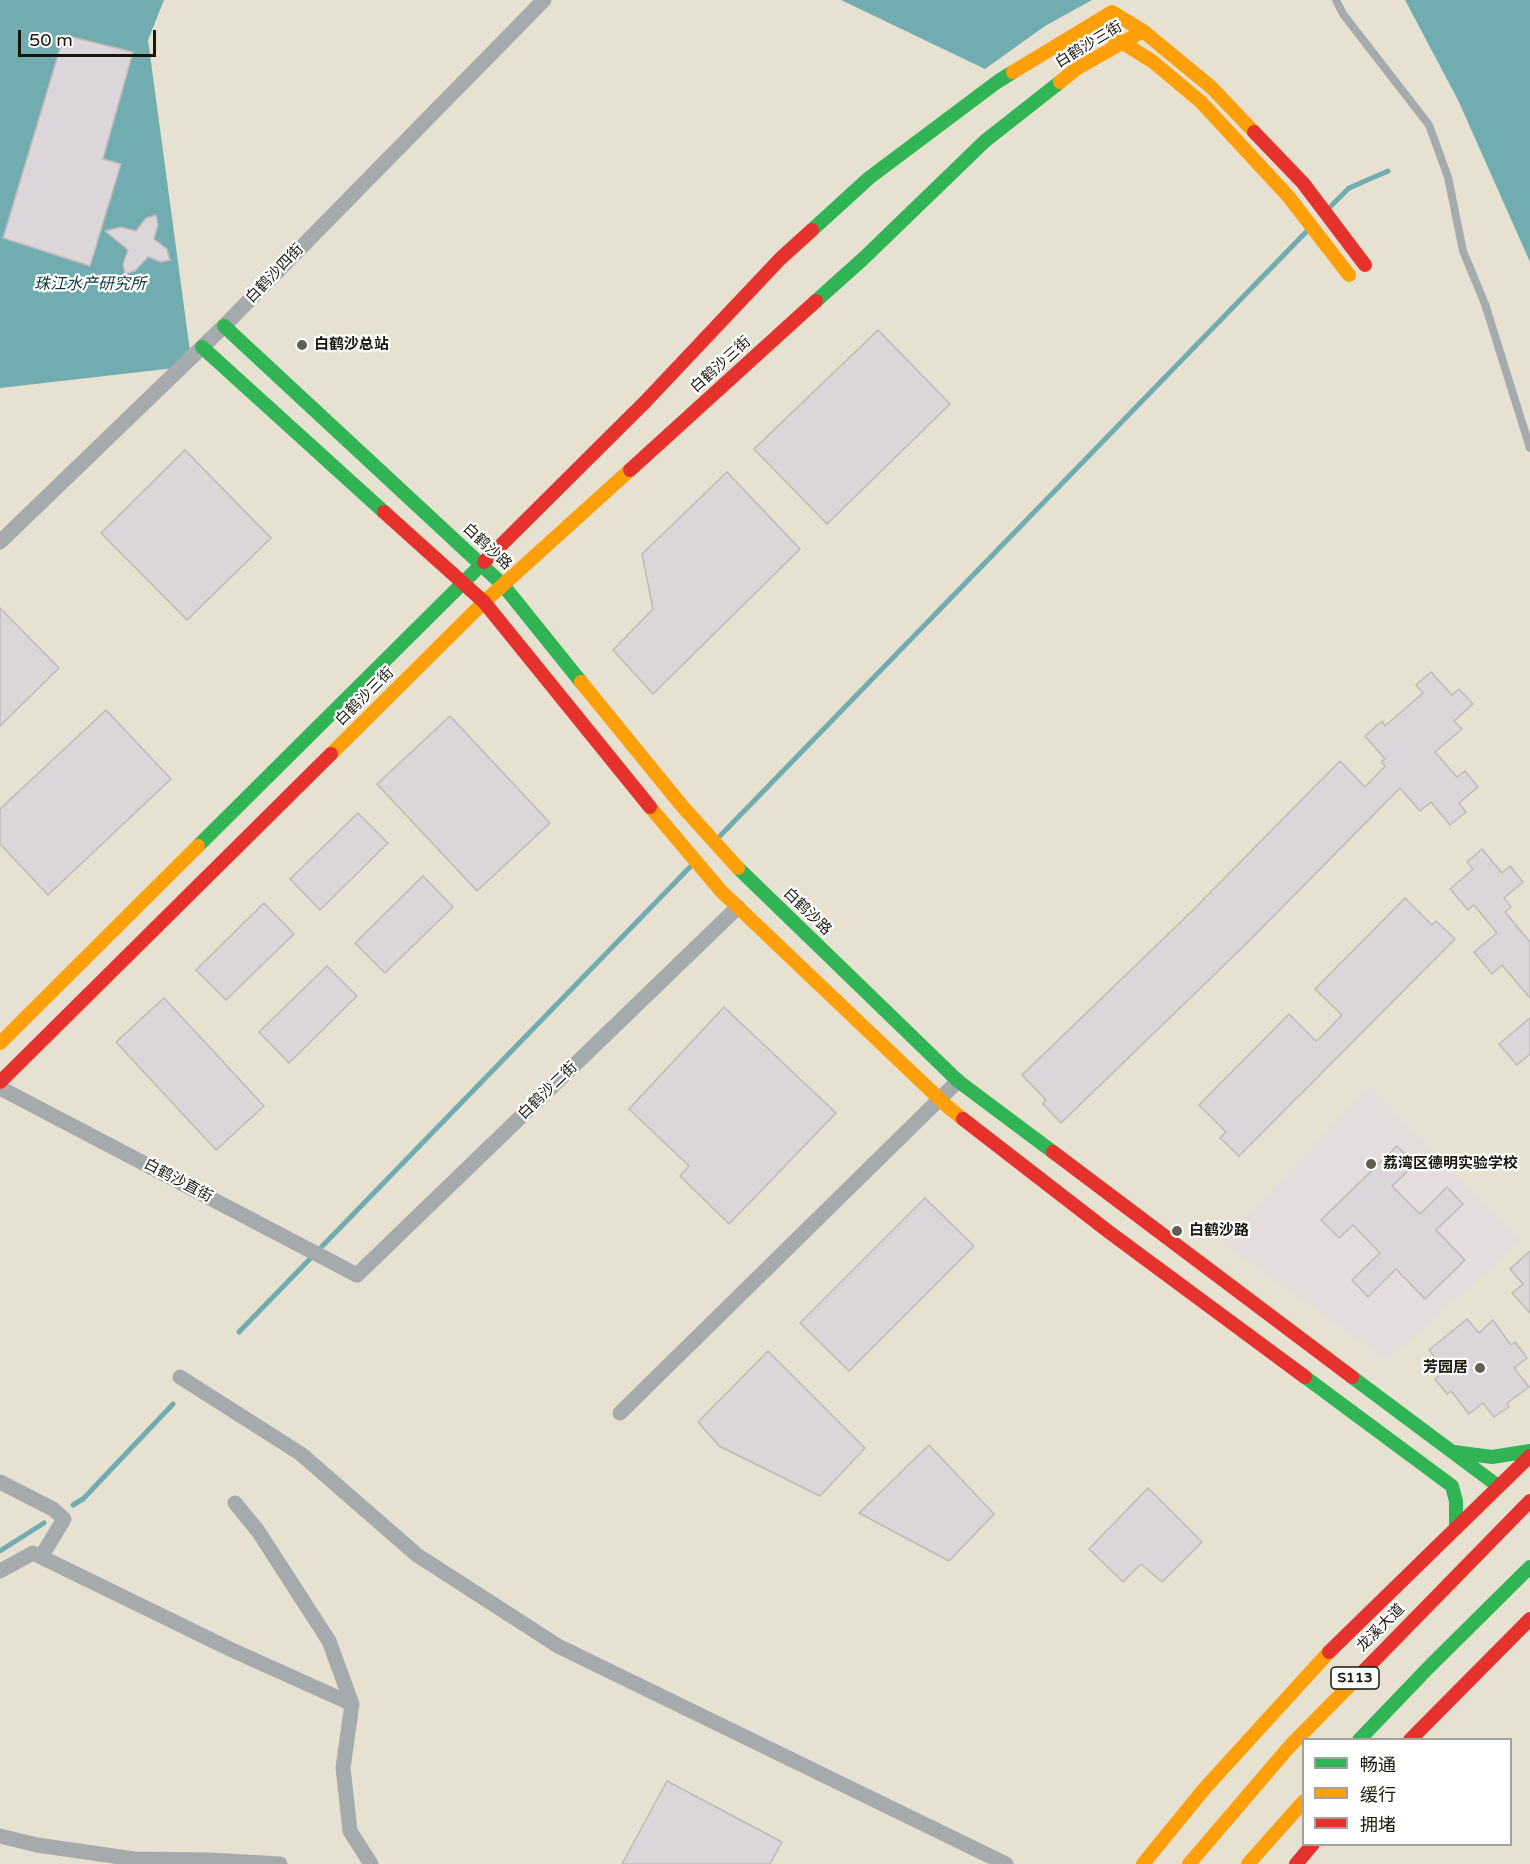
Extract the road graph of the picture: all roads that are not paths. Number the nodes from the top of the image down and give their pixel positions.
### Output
1 (544, 0) edge
2 (1336, 0) edge
3 (1092, 24) junction
4 (1143, 31) junction
5 (1123, 44) junction
6 (1365, 265) joint
7 (1349, 275) joint
8 (224, 326) junction
9 (202, 347) junction
10 (1530, 448) edge
11 (0, 542) edge
12 (482, 565) junction
13 (463, 583) junction
14 (503, 585) junction
15 (484, 602) junction
16 (738, 907) junction
17 (0, 1043) edge
18 (958, 1081) junction
19 (0, 1082) edge
20 (0, 1088) edge
21 (940, 1099) junction
22 (357, 1275) joint
23 (180, 1377) dead end
24 (620, 1413) dead end
25 (1530, 1451) edge
26 (1452, 1452) junction
27 (1530, 1456) edge
28 (1414, 1457) junction
29 (0, 1482) edge
30 (1506, 1493) junction
31 (1530, 1501) edge
32 (235, 1503) dead end
33 (1530, 1515) edge
34 (1456, 1526) junction
35 (40, 1557) junction
36 (1530, 1567) edge
37 (0, 1571) edge
38 (1530, 1619) edge
39 (352, 1704) junction
40 (1361, 1738) edge
41 (1412, 1738) edge
42 (1302, 1803) edge
43 (0, 1836) edge
44 (1312, 1846) edge
45 (280, 1864) edge
46 (370, 1864) edge
47 (1006, 1864) edge
48 (1143, 1864) edge
49 (1189, 1864) edge
50 (1248, 1864) edge
51 (1296, 1864) edge

1 - 8 street, 白鹤沙四街
2 - 10 lane
3 - 4 street, 白鹤沙三街
3 - 5 street
3 - 12 street, 白鹤沙三街
4 - 5 street, 白鹤沙三街
4 - 6 street
5 - 7 street
5 - 14 street, 白鹤沙三街
6 - 7 lane
8 - 9 street, 白鹤沙四街
8 - 12 street, 白鹤沙路
9 - 11 street, 白鹤沙四街
9 - 13 street
12 - 13 street, 白鹤沙三街
12 - 14 street, 白鹤沙路
13 - 15 street
13 - 17 street, 白鹤沙三街
14 - 15 street, 白鹤沙三街
14 - 18 street, 白鹤沙路
15 - 16 street
15 - 19 street, 白鹤沙三街
16 - 21 street
16 - 22 street, 白鹤沙二街
18 - 21 street
18 - 26 street, 白鹤沙路
20 - 22 street, 白鹤沙直街
21 - 24 street
21 - 28 street
23 - 47 street
25 - 26 street
26 - 30 street, 白鹤沙路
27 - 30 street
28 - 30 street
28 - 34 street
29 - 35 street
30 - 33 street, 白鹤沙路
30 - 34 street
31 - 49 street, 龙溪大道 / S113, bridge
32 - 39 street
34 - 48 street
35 - 37 street
35 - 39 street
36 - 40 street, S113
38 - 41 street
39 - 46 street
42 - 50 street
43 - 45 street
44 - 51 street

